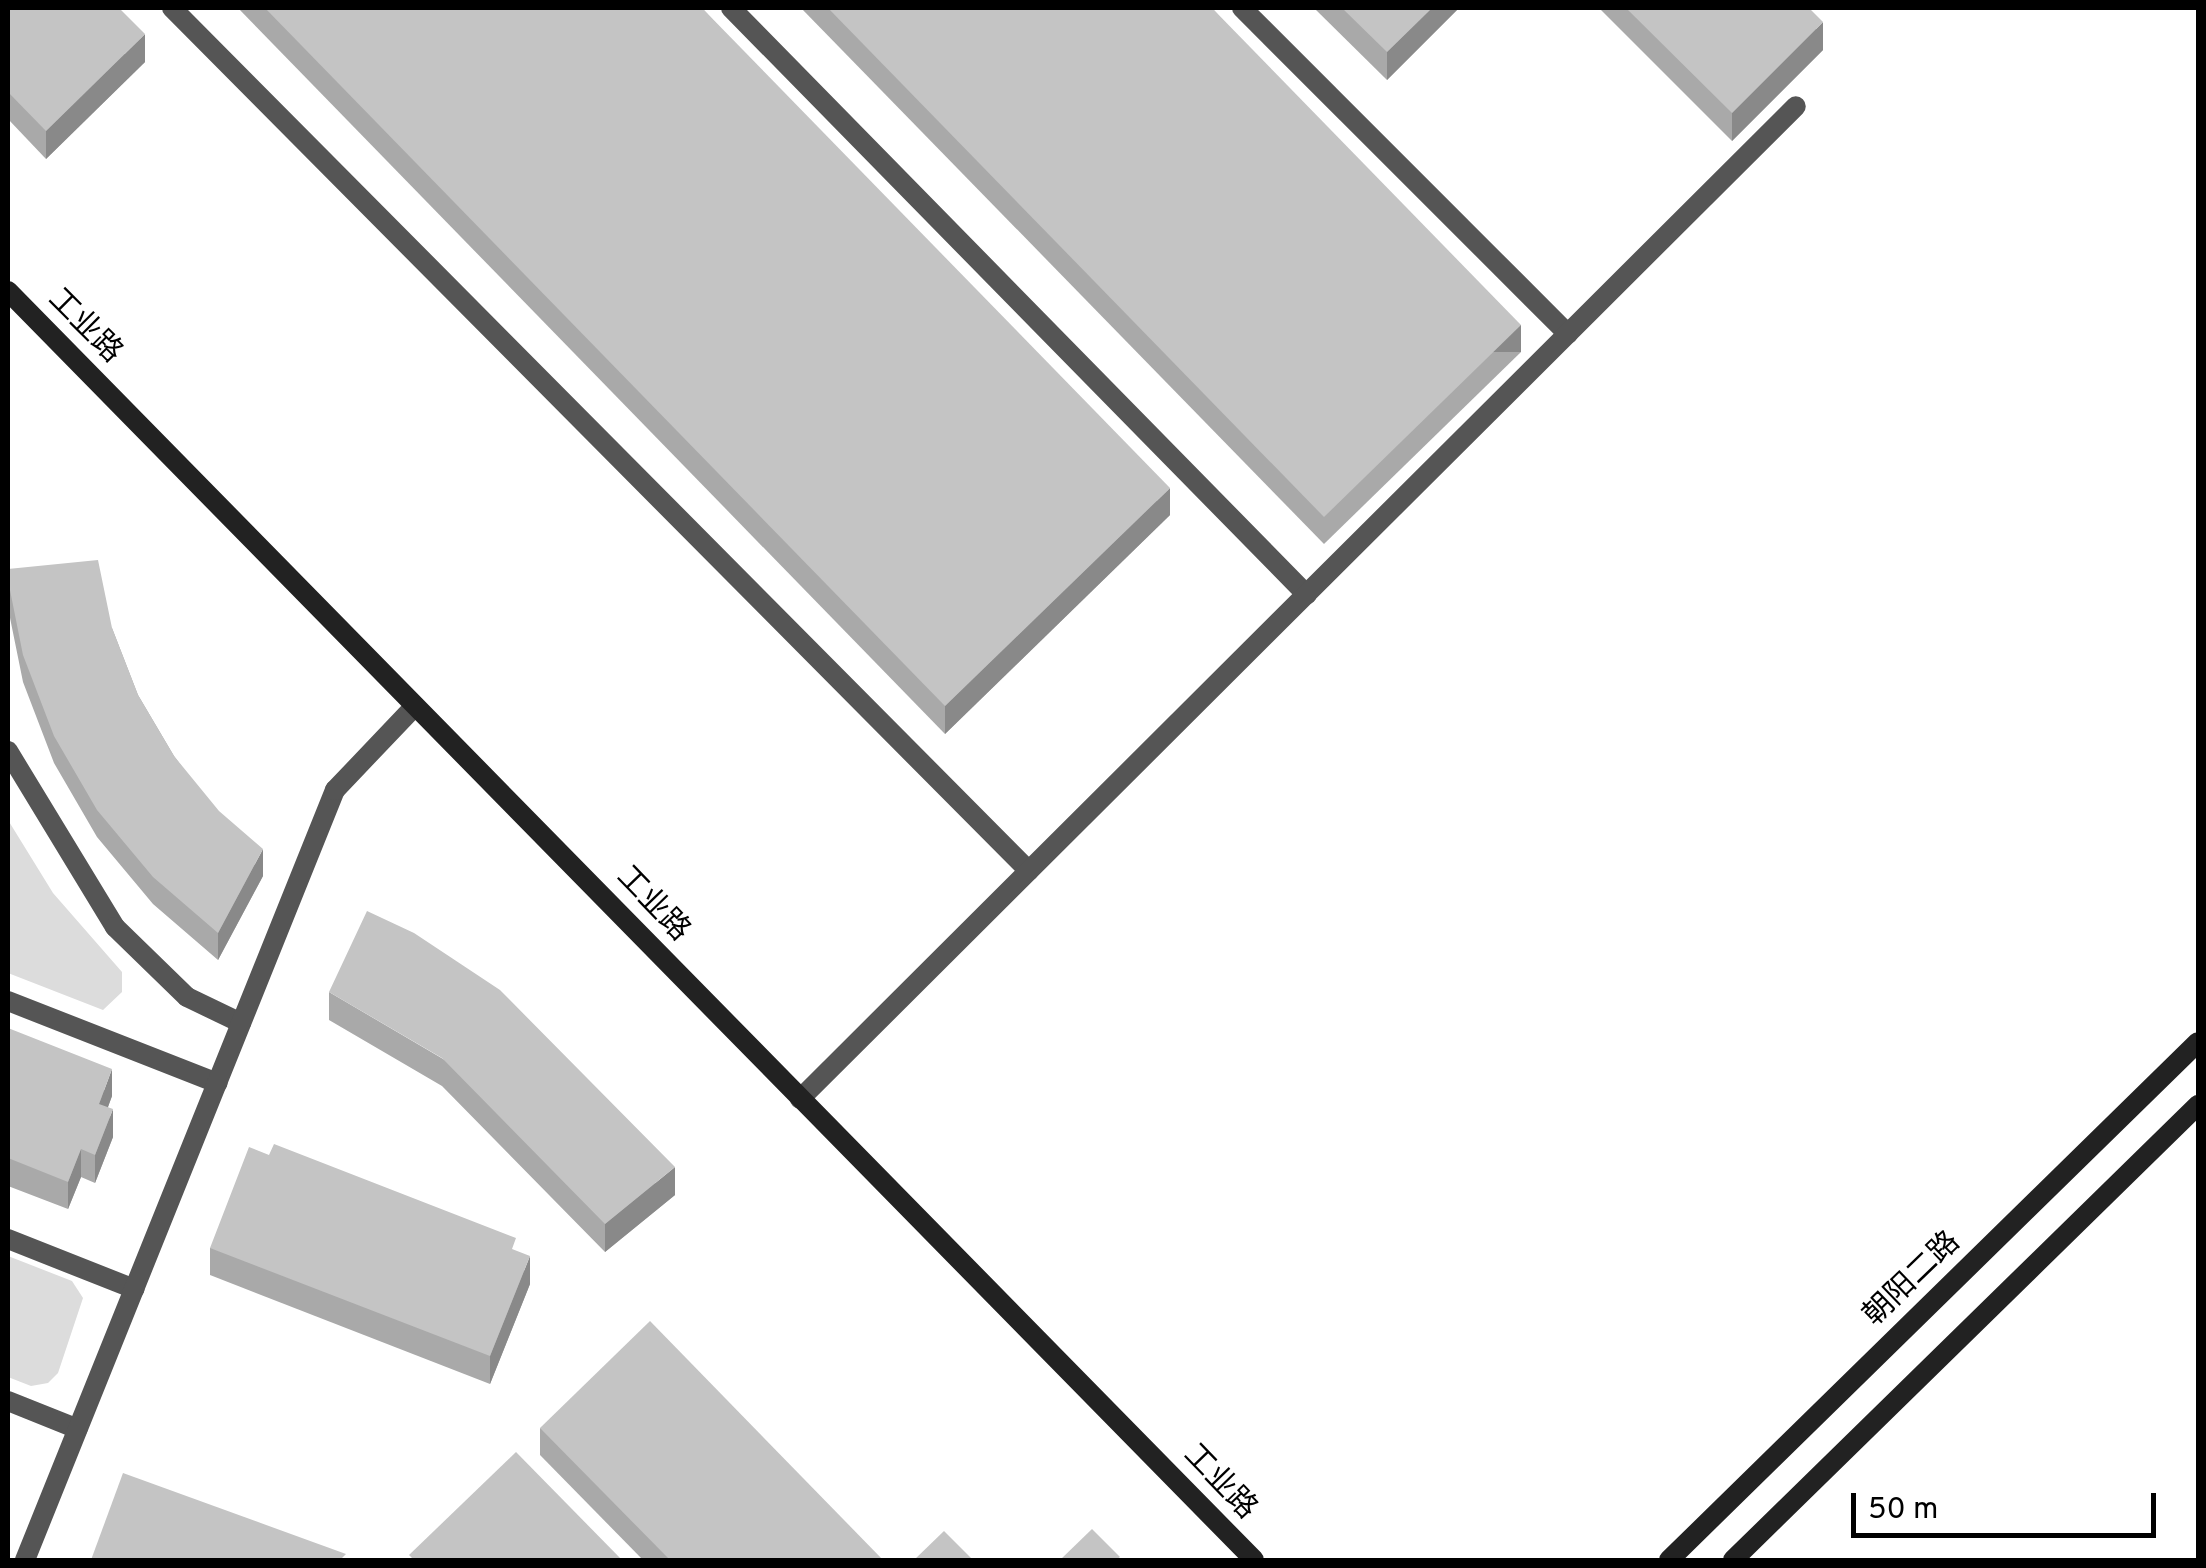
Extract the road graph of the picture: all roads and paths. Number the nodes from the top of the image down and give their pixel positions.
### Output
1 (172, 8) edge
2 (731, 8) edge
3 (1242, 8) edge
4 (1796, 106) dead end
5 (8, 292) edge
6 (1568, 334) junction
7 (1306, 594) junction
8 (415, 706) junction
9 (8, 751) edge
10 (1029, 871) junction
11 (8, 1002) edge
12 (241, 1023) junction
13 (2198, 1042) edge
14 (217, 1082) junction
15 (800, 1098) junction
16 (2198, 1105) edge
17 (8, 1239) edge
18 (134, 1289) junction
19 (8, 1401) edge
20 (78, 1429) junction
21 (25, 1560) edge
22 (1254, 1560) edge
23 (1669, 1560) edge
24 (1733, 1560) edge

1 - 10 lane
2 - 7 lane
3 - 6 lane
4 - 6 lane
5 - 8 street, 工业路
6 - 7 lane
7 - 10 lane
8 - 12 lane
8 - 15 street, 工业路
9 - 12 lane
10 - 15 lane
11 - 14 lane
12 - 14 lane
13 - 23 street, 朝阳二路
14 - 18 lane
15 - 22 street, 工业路
16 - 24 street
17 - 18 lane
18 - 20 lane
19 - 20 lane
20 - 21 lane

